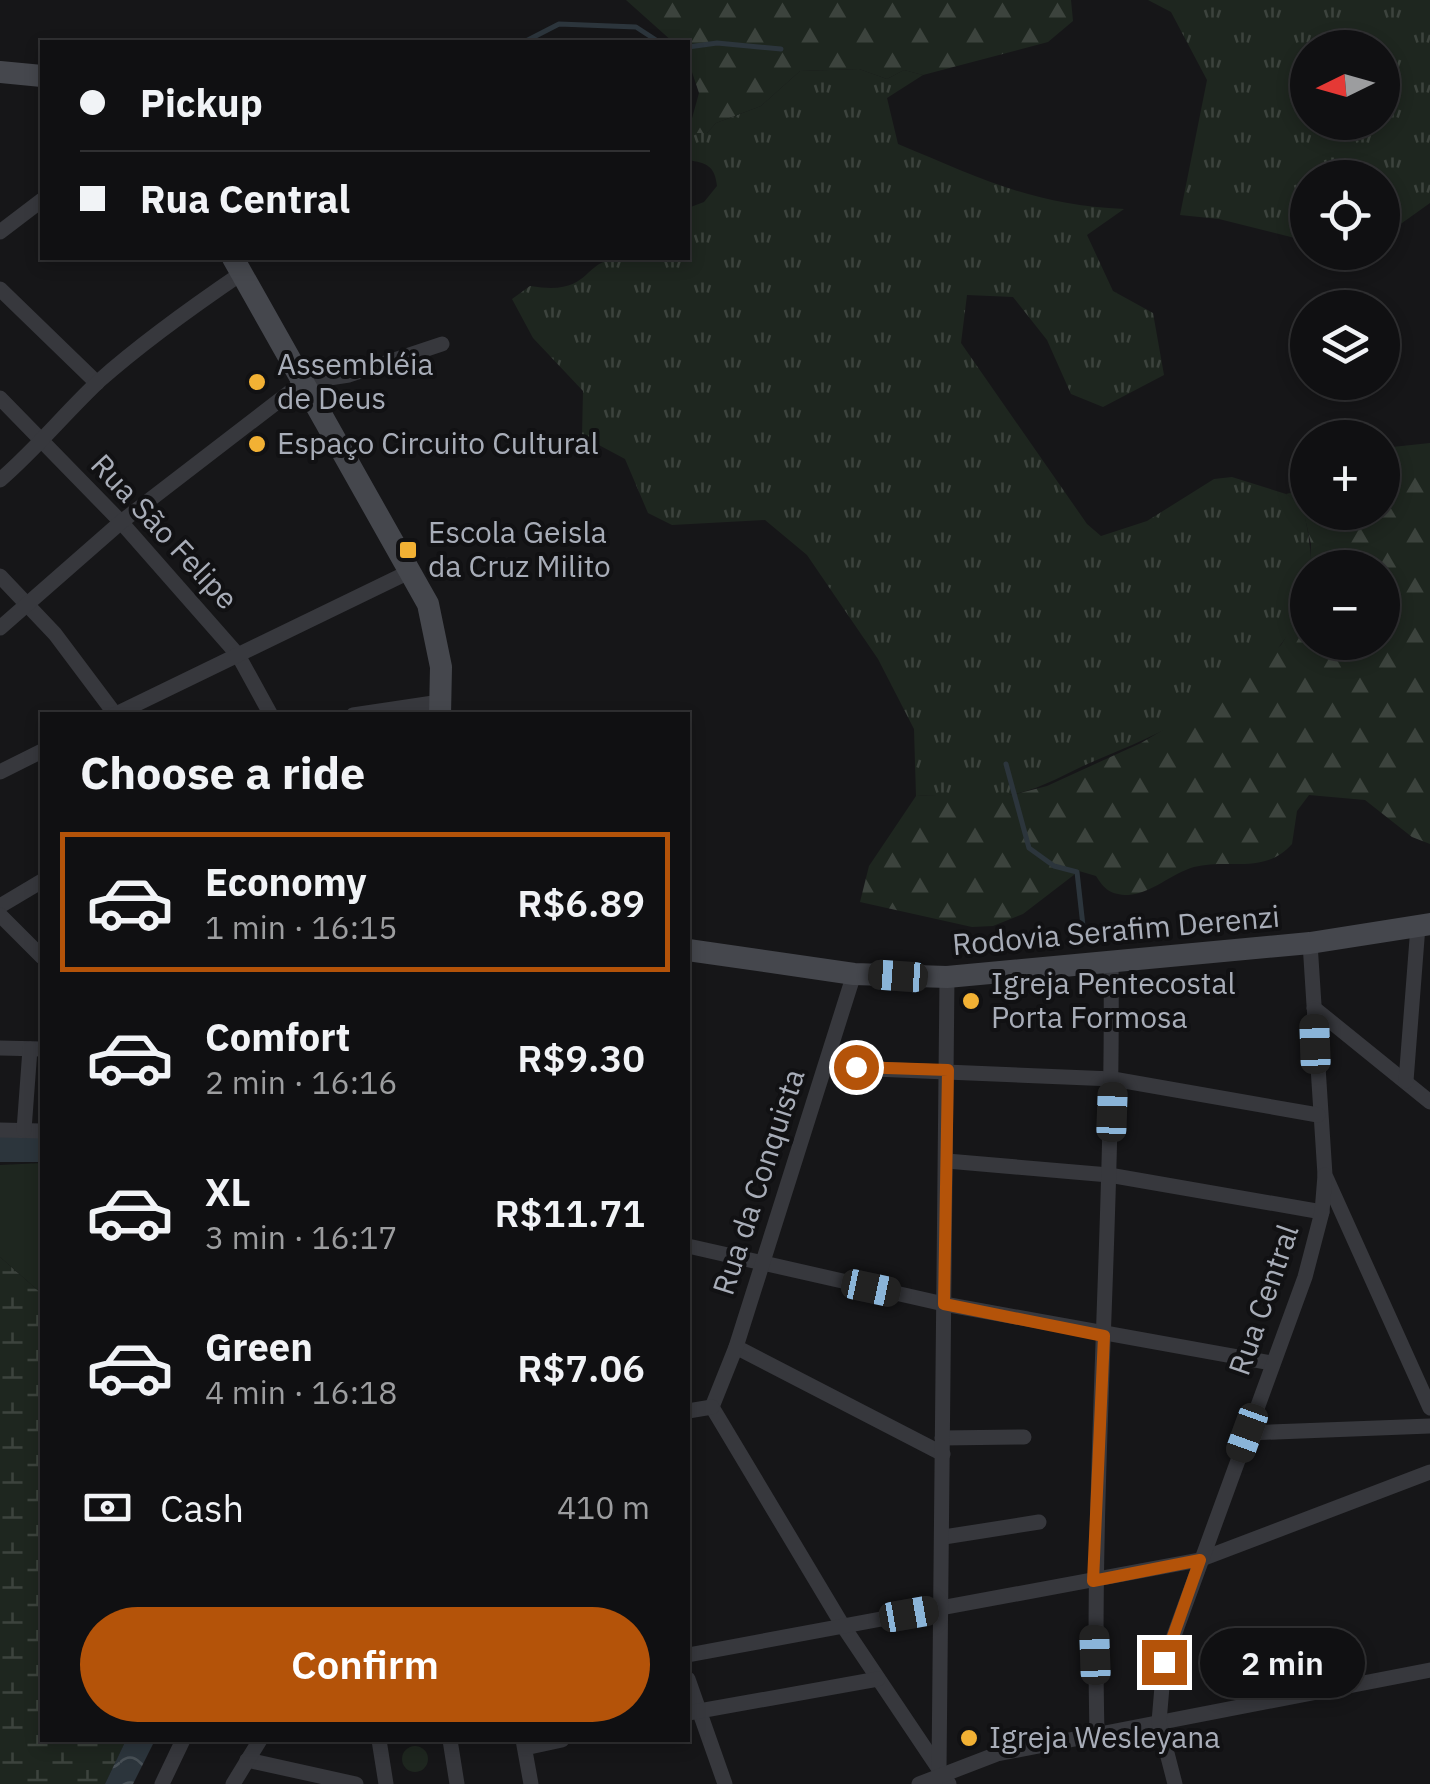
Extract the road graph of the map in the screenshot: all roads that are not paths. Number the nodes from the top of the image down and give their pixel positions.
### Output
1 (0, 72) edge
2 (40, 76) edge
3 (40, 202) edge
4 (0, 232) edge
5 (237, 265) edge
6 (0, 288) edge
7 (442, 344) dead end
8 (303, 382) junction
9 (97, 383) junction
10 (0, 398) edge
11 (43, 442) junction
12 (0, 480) edge
13 (121, 522) junction
14 (411, 571) junction
15 (0, 576) edge
16 (30, 604) junction
17 (0, 628) edge
18 (238, 655) junction
19 (440, 708) edge
20 (113, 712) edge
21 (121, 712) edge
22 (269, 712) edge
23 (390, 712) edge
24 (40, 751) edge
25 (0, 772) edge
26 (40, 882) edge
27 (0, 906) edge
28 (0, 915) edge
29 (1424, 925) edge
30 (1310, 943) junction
31 (690, 950) edge
32 (40, 955) edge
33 (1111, 962) junction
34 (854, 974) junction
35 (947, 977) junction
36 (1314, 1008) junction
37 (38, 1046) edge
38 (0, 1048) edge
39 (826, 1066) junction
40 (948, 1070) junction
41 (1112, 1080) junction
42 (1406, 1081) junction
43 (1430, 1102) edge
44 (1318, 1115) junction
45 (0, 1130) edge
46 (24, 1130) junction
47 (40, 1130) edge
48 (947, 1161) junction
49 (1325, 1175) junction
50 (1109, 1176) junction
51 (1322, 1212) junction
52 (690, 1246) edge
53 (760, 1264) junction
54 (944, 1304) junction
55 (1104, 1336) junction
56 (736, 1347) junction
57 (1272, 1363) junction
58 (712, 1407) junction
59 (1430, 1408) edge
60 (690, 1411) edge
61 (1430, 1426) edge
62 (1247, 1433) junction
63 (1024, 1437) dead end
64 (942, 1446) junction
65 (1430, 1472) edge
66 (1039, 1522) dead end
67 (944, 1537) junction
68 (1200, 1560) junction
69 (1093, 1581) junction
70 (942, 1608) junction
71 (843, 1626) junction
72 (690, 1655) edge
73 (1430, 1670) edge
74 (878, 1680) junction
75 (694, 1712) edge
76 (1158, 1722) junction
77 (1097, 1732) junction
78 (182, 1742) edge
79 (259, 1742) edge
80 (379, 1742) edge
81 (450, 1742) edge
82 (524, 1744) edge
83 (247, 1760) junction
84 (943, 1775) edge
85 (162, 1784) edge
86 (233, 1784) edge
87 (356, 1784) edge
88 (386, 1784) edge
89 (456, 1784) edge
90 (531, 1784) edge
91 (725, 1784) edge
92 (919, 1784) edge
93 (1175, 1784) edge

1 - 2 main road
3 - 4 street
5 - 8 main road
5 - 9 street
6 - 9 street
7 - 8 street
8 - 13 street
8 - 14 main road
9 - 11 street
10 - 11 street, Rua São Felipe
11 - 12 street
11 - 13 street, Rua São Felipe
13 - 16 street
13 - 18 street, Rua São Felipe
14 - 18 street
14 - 19 main road
15 - 16 street
16 - 17 street
16 - 20 street
18 - 21 street
18 - 22 street, Rua São Felipe
19 - 23 street
24 - 25 street
26 - 27 street
28 - 32 street
29 - 30 main road, Rodovia Serafim Derenzi
29 - 42 street
30 - 33 main road, Rodovia Serafim Derenzi
30 - 36 street
31 - 34 main road, Rodovia Serafim Derenzi
33 - 35 main road, Rodovia Serafim Derenzi
33 - 41 street
34 - 35 main road, Rodovia Serafim Derenzi
34 - 39 street, Rua da Conquista
35 - 40 street
36 - 42 street
36 - 44 street
37 - 38 street
37 - 46 street
39 - 40 street
39 - 53 street, Rua da Conquista
40 - 41 street
40 - 48 street
41 - 44 street
41 - 50 street
42 - 43 street
44 - 49 street
45 - 46 street
46 - 47 street
48 - 50 street
48 - 54 street
49 - 51 street, Rua Central
49 - 59 street
50 - 51 street
50 - 55 street
51 - 57 street, Rua Central
52 - 53 street
53 - 54 street
53 - 56 street, Rua da Conquista
54 - 55 street
54 - 64 street
55 - 57 street
55 - 69 street
56 - 58 street, Rua da Conquista
56 - 64 street
57 - 62 street, Rua Central
58 - 60 street
58 - 71 street
61 - 62 street
62 - 68 street, Rua Central
63 - 64 street
64 - 67 street
65 - 68 street
66 - 67 street
67 - 70 street
68 - 69 street
68 - 76 street, Rua Central
69 - 70 street
69 - 77 street
70 - 71 street
70 - 84 street
71 - 72 street
71 - 74 street
73 - 76 street
74 - 75 street
74 - 84 street
75 - 91 street
76 - 77 street
76 - 93 street, Rua Central
77 - 84 street
78 - 85 street
79 - 83 street
80 - 88 street
81 - 89 street
82 - 90 street
83 - 86 street
83 - 87 street
84 - 92 street

